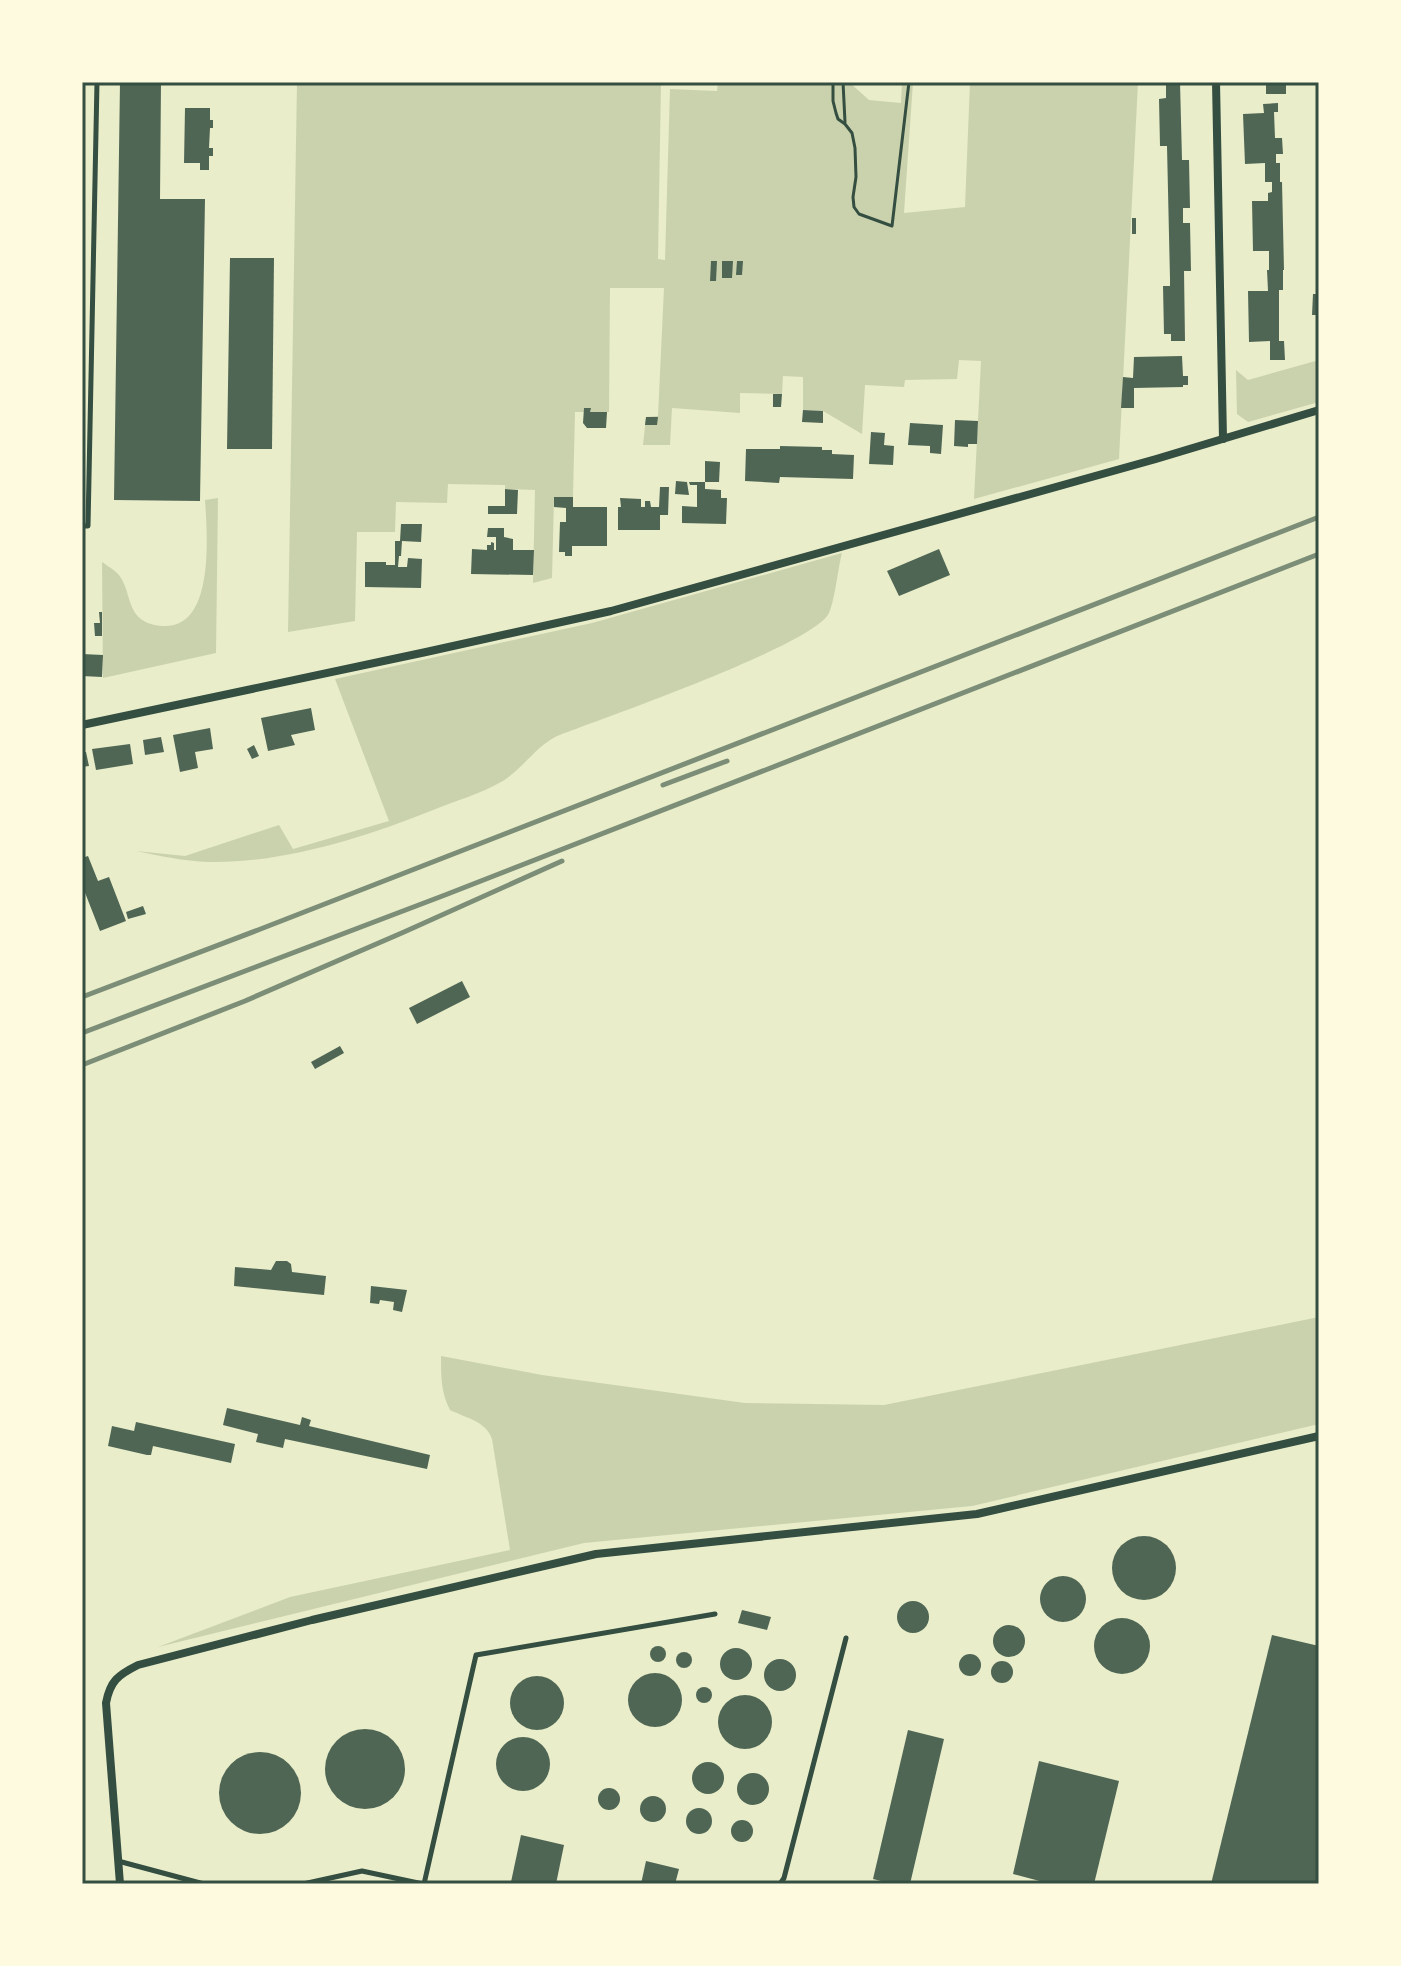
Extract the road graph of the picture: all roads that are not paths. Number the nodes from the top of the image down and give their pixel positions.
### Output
1 (97, 82) edge
2 (1216, 82) edge
3 (1319, 410) edge
4 (1223, 439) junction
5 (82, 526) edge
6 (82, 725) edge
7 (1319, 1436) edge
8 (715, 1614) dead end
9 (846, 1638) dead end
10 (118, 1861) junction
11 (120, 1884) edge
12 (204, 1884) edge
13 (303, 1884) edge
14 (424, 1884) edge
15 (780, 1884) edge

1 - 5 lane
2 - 4 street
3 - 4 street
4 - 6 street
7 - 10 street
8 - 14 lane
9 - 15 lane
10 - 11 street
10 - 12 lane
13 - 14 lane

